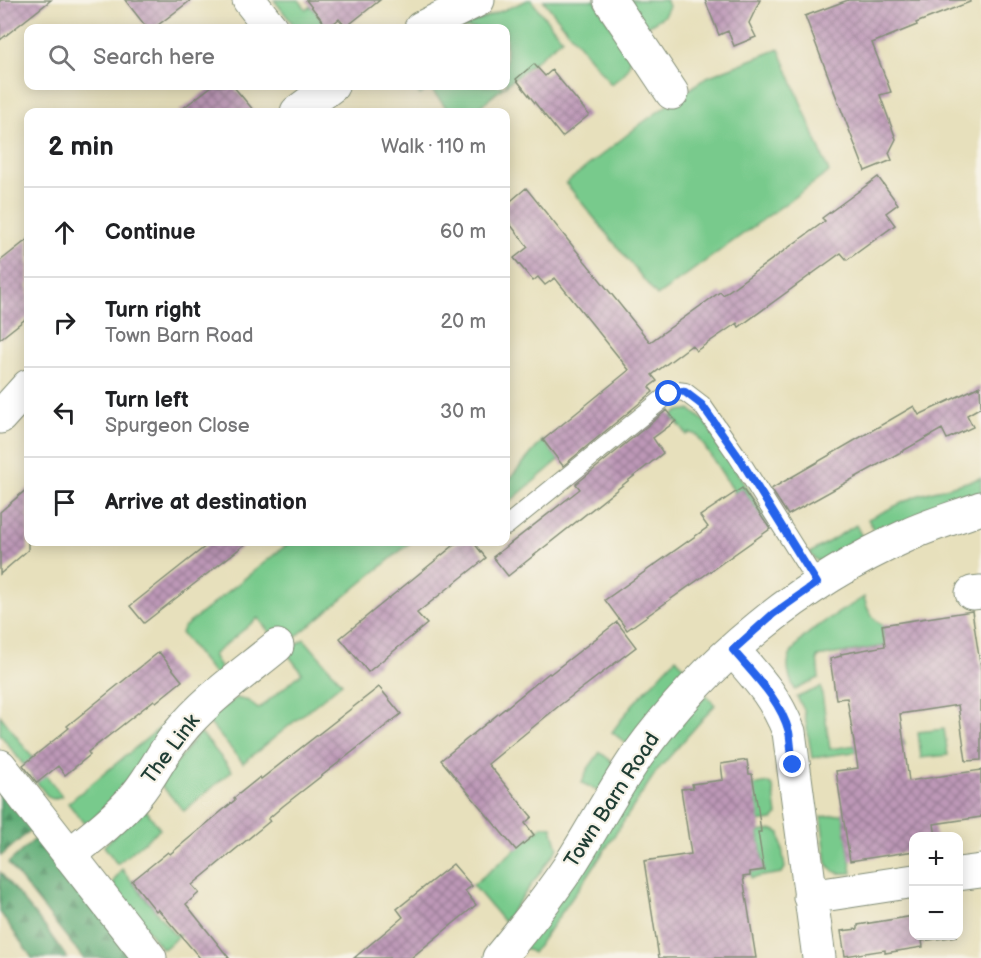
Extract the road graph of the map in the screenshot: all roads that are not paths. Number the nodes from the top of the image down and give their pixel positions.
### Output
1 (249, 0) edge
2 (478, 0) edge
3 (610, 0) edge
4 (268, 24) edge
5 (429, 24) edge
6 (672, 93) dead end
7 (24, 391) edge
8 (0, 417) edge
9 (981, 508) edge
10 (510, 523) edge
11 (817, 583) junction
12 (277, 646) dead end
13 (733, 650) junction
14 (0, 766) edge
15 (69, 855) junction
16 (981, 870) edge
17 (963, 873) edge
18 (909, 882) edge
19 (810, 897) junction
20 (150, 958) edge
21 (499, 958) edge
22 (819, 958) edge

1 - 4 street
2 - 5 street
3 - 6 street
7 - 8 street
9 - 11 street, Town Barn Road
10 - 11 lane
11 - 13 street, Town Barn Road
12 - 15 street, The Link
13 - 19 street
13 - 21 street, Town Barn Road
14 - 15 street
15 - 20 street
16 - 17 street
18 - 19 street
19 - 22 street

